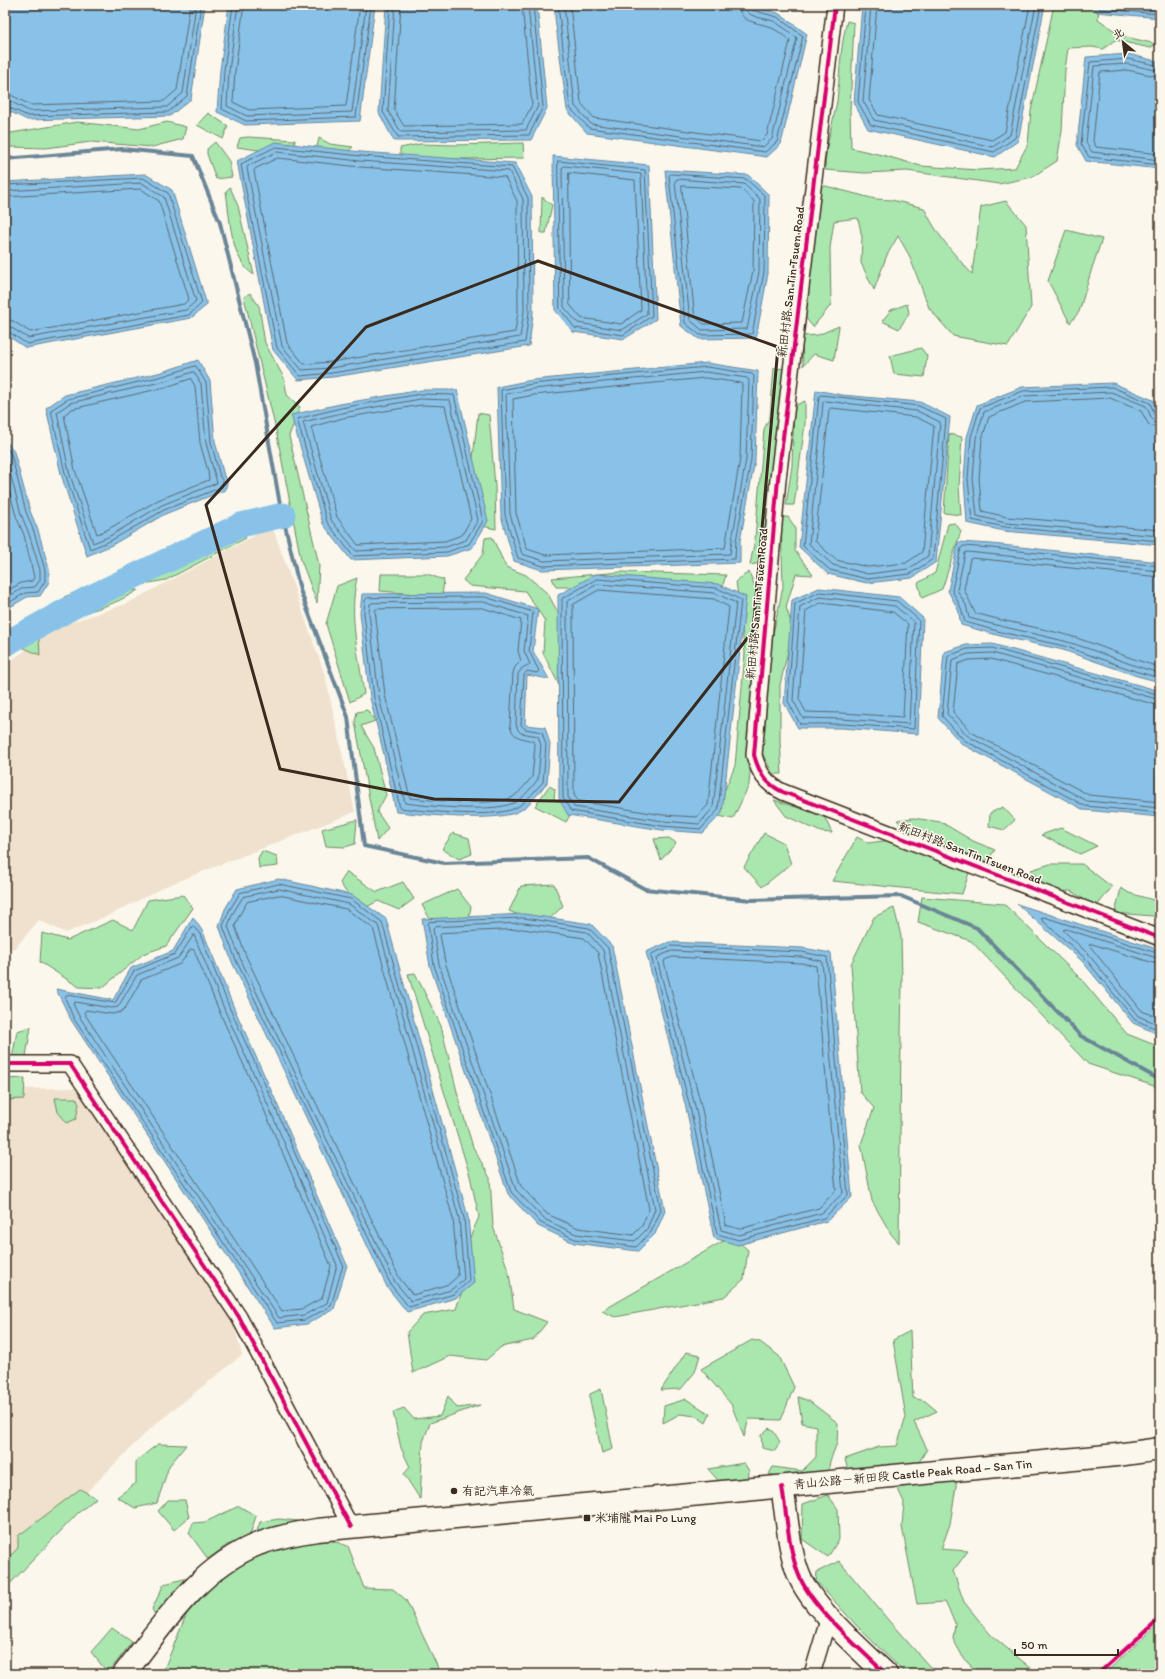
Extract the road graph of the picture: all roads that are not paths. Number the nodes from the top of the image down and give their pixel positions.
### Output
1 (835, 5) edge
2 (1160, 938) edge
3 (5, 1064) edge
4 (1160, 1449) edge
5 (782, 1486) junction
6 (351, 1527) junction
7 (828, 1617) junction
8 (124, 1674) edge
9 (812, 1674) edge
10 (886, 1674) edge

1 - 2 street, 新田村路 San Tin Tsuen Road
3 - 6 street
4 - 5 main road, 青山公路－新田段 Castle Peak Road – San Tin
5 - 6 main road, 青山公路－新田段 Castle Peak Road – San Tin
5 - 7 main road
6 - 8 main road, 青山公路－新田段 Castle Peak Road – San Tin
7 - 9 street
7 - 10 main road

